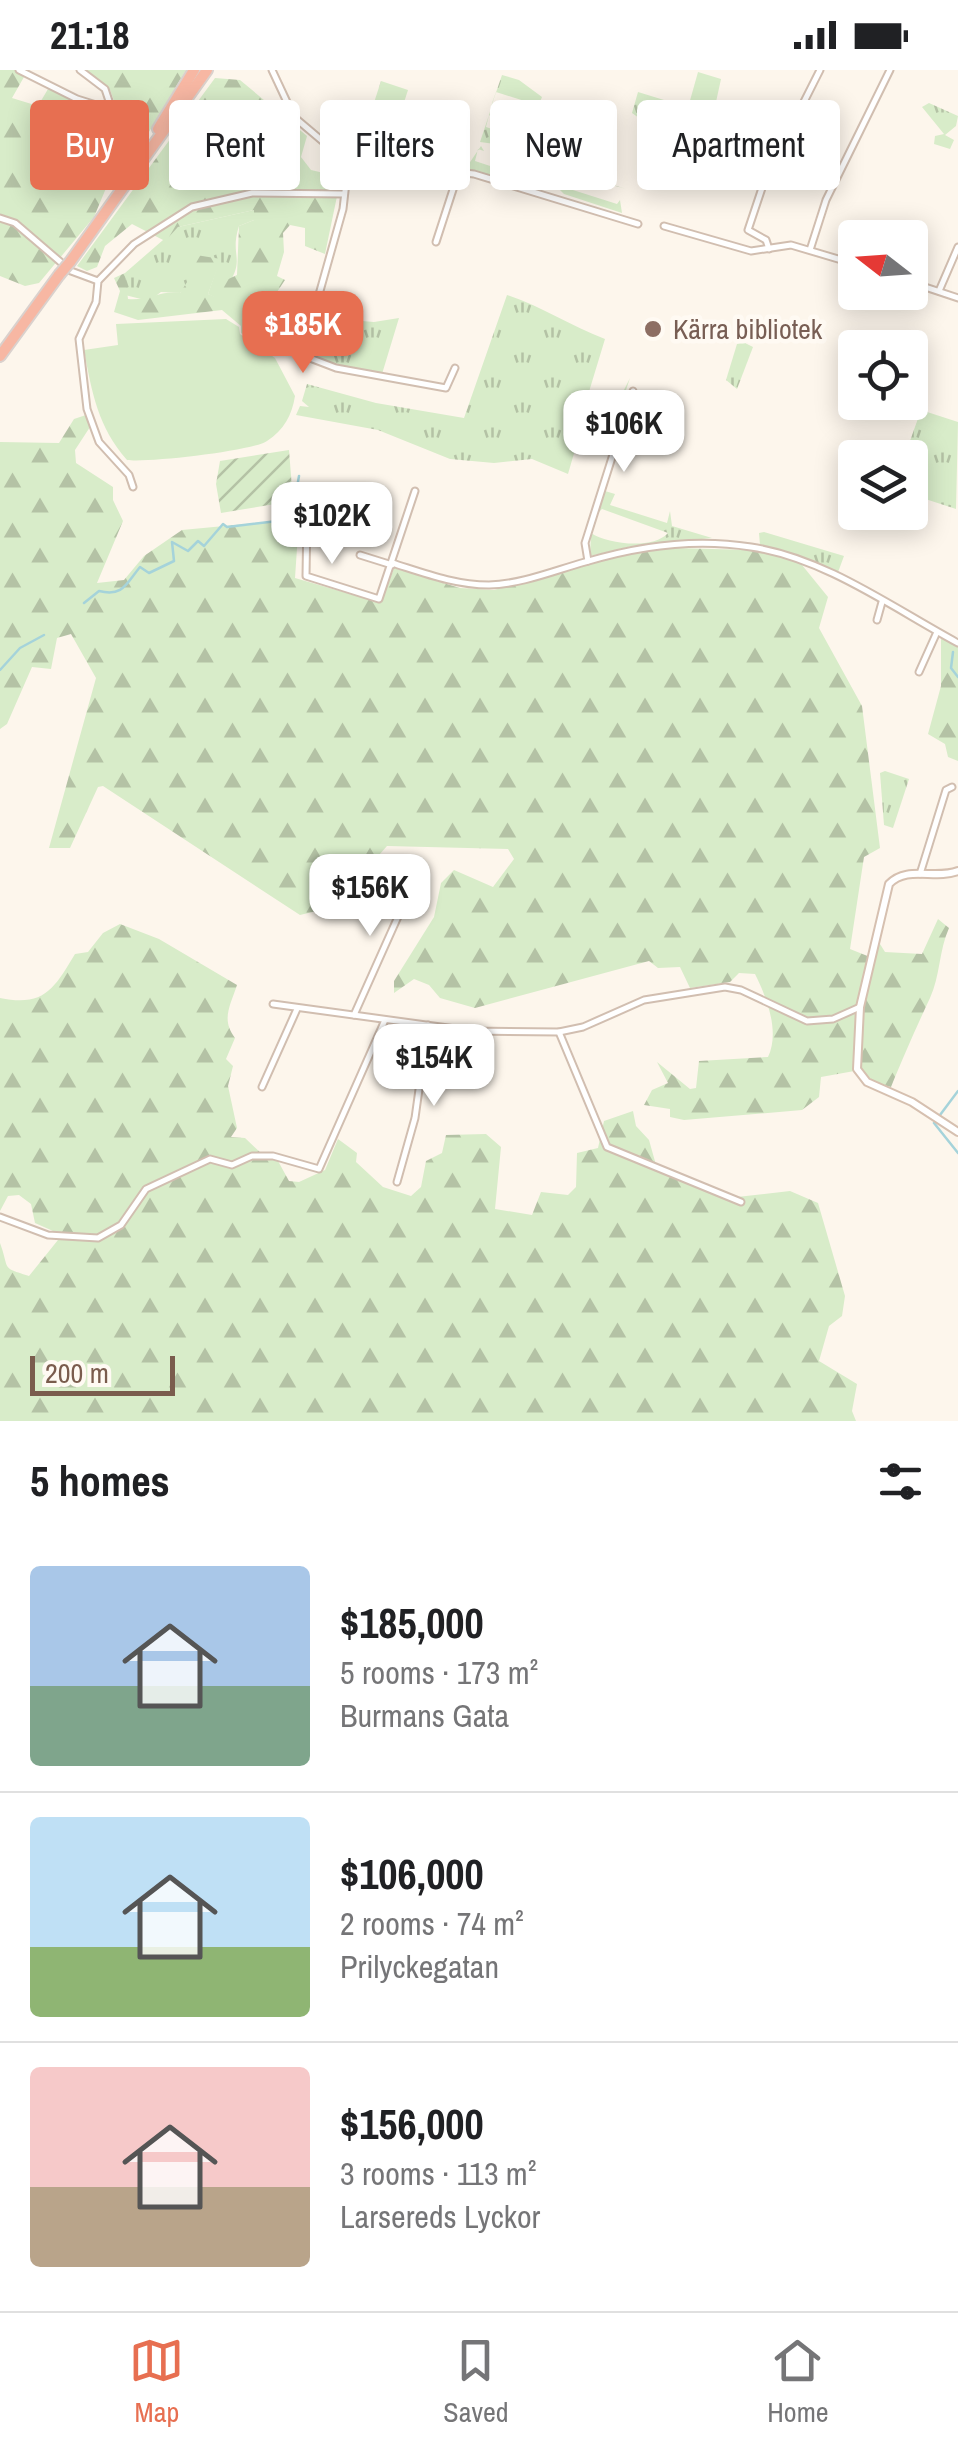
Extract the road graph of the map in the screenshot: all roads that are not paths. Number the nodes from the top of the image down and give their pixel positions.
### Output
1 (19, 70) edge
2 (80, 70) edge
3 (194, 70) edge
4 (206, 70) edge
5 (272, 70) edge
6 (820, 70) edge
7 (890, 70) edge
8 (320, 138) edge
9 (149, 147) edge
10 (149, 148) edge
11 (470, 174) edge
12 (120, 190) edge
13 (345, 190) edge
14 (453, 190) edge
15 (344, 194) junction
16 (0, 218) edge
17 (638, 224) dead end
18 (664, 226) dead end
19 (436, 242) dead end
20 (958, 247) edge
21 (769, 248) junction
22 (810, 250) junction
23 (838, 259) edge
24 (98, 282) junction
25 (928, 288) edge
26 (938, 291) junction
27 (958, 298) edge
28 (0, 356) edge
29 (455, 368) dead end
30 (633, 391) dead end
31 (132, 487) dead end
32 (415, 492) dead end
33 (306, 516) dead end
34 (360, 555) dead end
35 (588, 560) junction
36 (392, 564) junction
37 (882, 602) junction
38 (876, 620) dead end
39 (937, 632) junction
40 (958, 643) edge
41 (919, 672) dead end
42 (952, 787) dead end
43 (380, 864) dead end
44 (958, 871) edge
45 (920, 874) junction
46 (273, 1004) dead end
47 (860, 1007) junction
48 (297, 1009) junction
49 (354, 1015) junction
50 (385, 1020) junction
51 (428, 1025) junction
52 (558, 1032) junction
53 (262, 1087) dead end
54 (958, 1132) edge
55 (397, 1182) dead end
56 (742, 1202) dead end
57 (0, 1216) edge

1 - 2 street
3 - 9 highway
4 - 10 highway
5 - 8 street
6 - 21 street
7 - 22 street
11 - 17 street
12 - 28 highway, bridge
13 - 15 street
14 - 19 street
15 - 24 street
15 - 29 street
16 - 24 street
18 - 21 street
20 - 26 street
21 - 22 street
22 - 23 street
24 - 31 street
25 - 26 street
26 - 27 street
30 - 35 street
32 - 36 street
33 - 36 street
34 - 36 street
35 - 36 street
35 - 37 street
37 - 38 street
37 - 39 street
39 - 40 street
39 - 41 street
42 - 45 street
43 - 49 street
44 - 45 street
45 - 47 street
46 - 48 street
47 - 52 street
47 - 54 street
48 - 49 street
48 - 53 street
49 - 50 street
50 - 51 street
50 - 57 street
51 - 52 street
51 - 55 street
52 - 56 street

